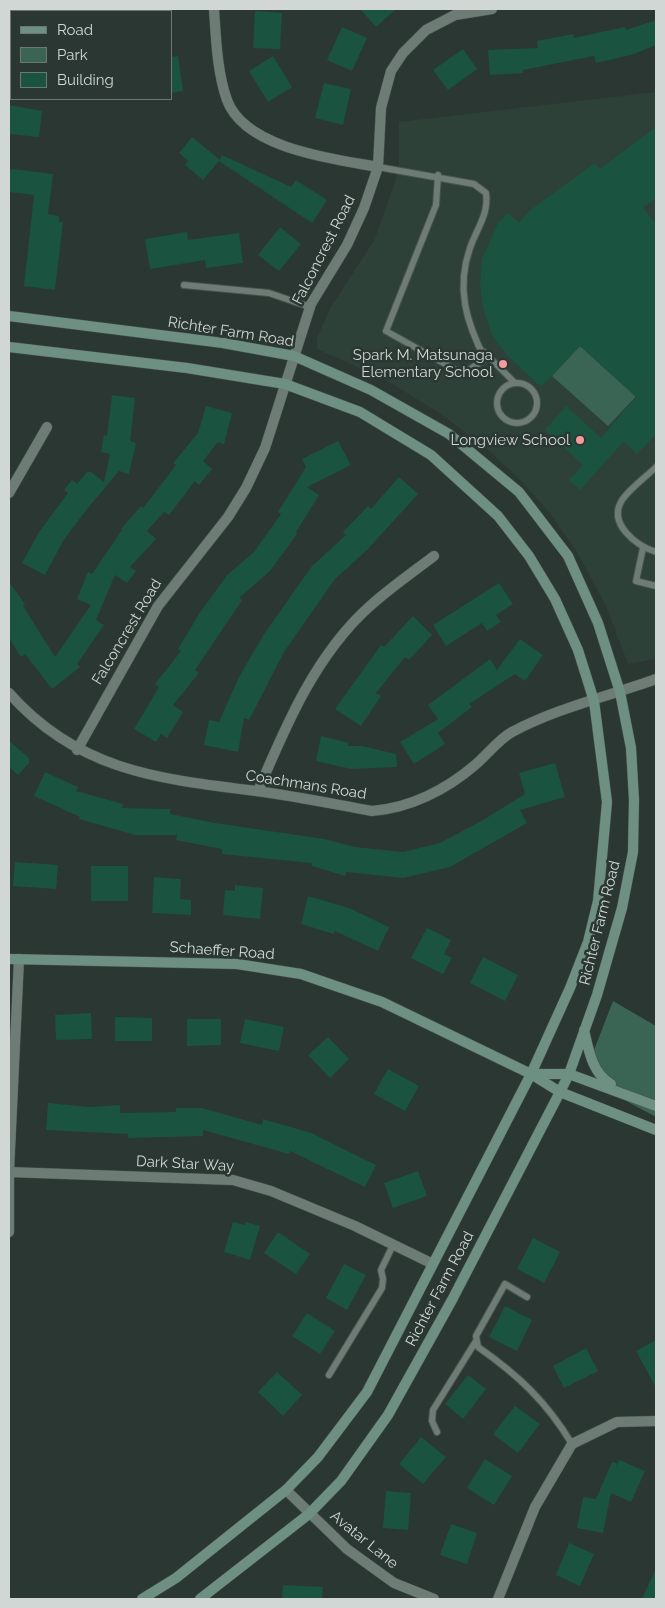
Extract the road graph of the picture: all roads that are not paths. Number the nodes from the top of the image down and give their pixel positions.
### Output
1 (214, 9) edge
2 (492, 9) edge
3 (378, 167) junction
4 (438, 176) junction
5 (184, 284) dead end
6 (310, 307) junction
7 (9, 316) edge
8 (9, 347) edge
9 (480, 348) junction
10 (294, 356) junction
11 (515, 383) junction
12 (285, 384) junction
13 (47, 427) dead end
14 (656, 467) edge
15 (9, 493) edge
16 (643, 548) junction
17 (656, 552) edge
18 (434, 556) dead end
19 (656, 586) edge
20 (656, 679) edge
21 (620, 692) junction
22 (9, 694) edge
23 (594, 701) junction
24 (77, 750) junction
25 (258, 791) junction
26 (14, 959) edge
27 (584, 1030) junction
28 (531, 1074) junction
29 (569, 1074) junction
30 (560, 1092) junction
31 (625, 1092) junction
32 (656, 1106) edge
33 (656, 1130) edge
34 (9, 1171) edge
35 (9, 1178) edge
36 (9, 1232) edge
37 (393, 1244) junction
38 (433, 1264) junction
39 (527, 1297) dead end
40 (476, 1341) junction
41 (329, 1375) dead end
42 (656, 1421) edge
43 (438, 1432) dead end
44 (572, 1444) junction
45 (286, 1490) junction
46 (309, 1514) junction
47 (142, 1599) edge
48 (200, 1599) edge
49 (434, 1599) edge
50 (498, 1599) edge

1 - 3 street
2 - 3 street, Falconcrest Road
3 - 4 lane
3 - 6 street, Falconcrest Road
4 - 9 lane
4 - 9 lane
5 - 6 lane
6 - 10 street, Falconcrest Road
7 - 10 main road, Richter Farm Road
8 - 12 main road, Richter Farm Road
9 - 11 lane
10 - 12 street, Falconcrest Road
10 - 21 main road, Richter Farm Road
11 - 11 lane
12 - 23 main road, Richter Farm Road
12 - 24 street, Falconcrest Road
13 - 15 street
14 - 16 lane
16 - 17 lane
16 - 19 lane
18 - 25 street
20 - 21 street, Coachmans Road
21 - 23 street, Coachmans Road
21 - 27 main road, Richter Farm Road
22 - 24 street, Coachmans Road
23 - 25 street, Coachmans Road
23 - 28 main road, Richter Farm Road
24 - 25 street, Coachmans Road
26 - 28 main road, Schaeffer Road
26 - 34 street
27 - 29 main road, Richter Farm Road
27 - 31 main road
28 - 29 main road, Schaeffer Road
28 - 30 main road, Schaeffer Road
28 - 38 main road, Richter Farm Road
29 - 30 main road, Richter Farm Road
29 - 31 main road, Schaeffer Road
30 - 33 main road, Schaeffer Road
30 - 46 main road, Richter Farm Road
31 - 32 main road, Schaeffer Road
34 - 37 street, Dark Star Way
35 - 36 street
37 - 38 street, Dark Star Way
37 - 41 lane
38 - 45 main road, Richter Farm Road
39 - 40 lane
40 - 43 lane
40 - 44 lane
42 - 44 street
44 - 50 street
45 - 46 street, Avatar Lane
45 - 47 main road, Richter Farm Road
46 - 48 main road, Richter Farm Road
46 - 49 street, Avatar Lane

